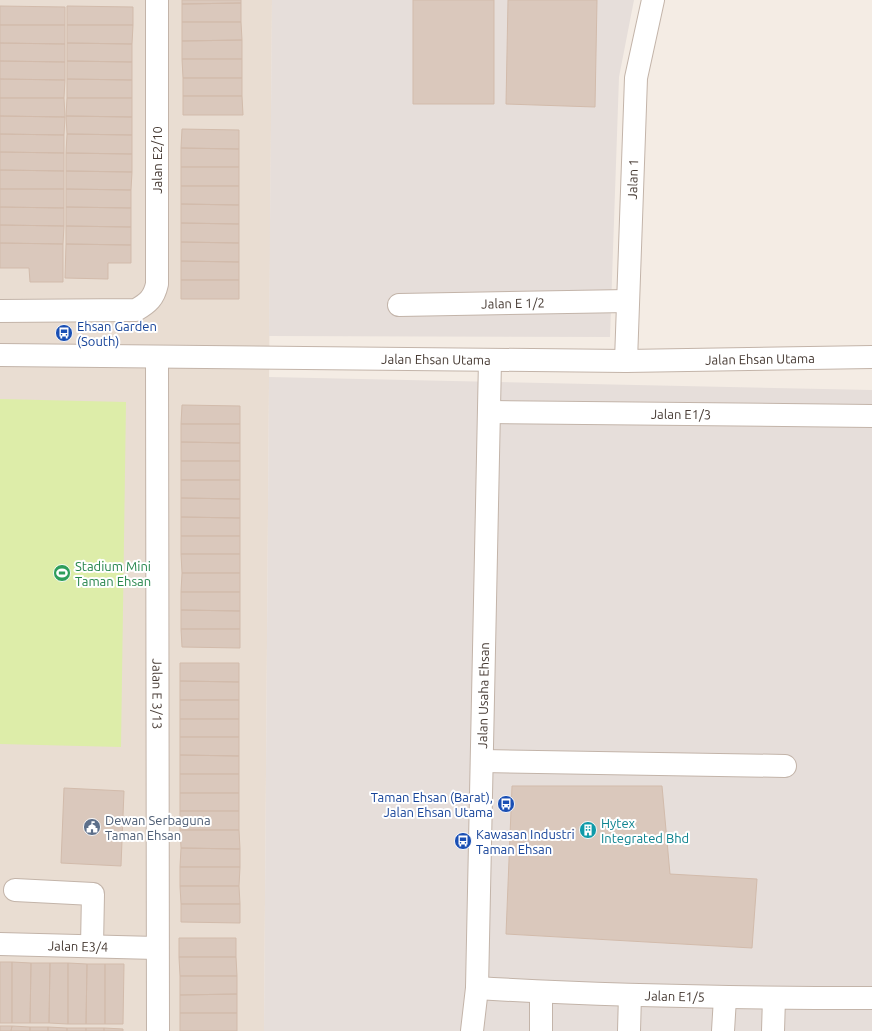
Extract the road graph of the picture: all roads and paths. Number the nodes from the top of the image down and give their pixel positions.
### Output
1 (157, 0) edge
2 (653, 0) edge
3 (628, 302) junction
4 (399, 305) dead end
5 (0, 311) edge
6 (0, 355) edge
7 (157, 357) junction
8 (872, 357) edge
9 (490, 360) junction
10 (626, 360) junction
11 (489, 412) junction
12 (872, 416) edge
13 (483, 761) junction
14 (785, 766) dead end
15 (15, 890) dead end
16 (0, 944) edge
17 (92, 946) junction
18 (156, 948) junction
19 (477, 988) junction
20 (541, 992) junction
21 (630, 995) junction
22 (726, 998) junction
23 (774, 998) junction
24 (872, 998) edge
25 (158, 1031) edge
26 (472, 1031) edge
27 (541, 1031) edge
28 (629, 1031) edge
29 (723, 1031) edge
30 (773, 1031) edge

1 - 5 street, Jalan E2/10
2 - 3 street, Jalan 1
3 - 4 street, Jalan E 1/2
3 - 10 street, Jalan 1
6 - 7 street, Jalan Ehsan Utama
7 - 9 street, Jalan Ehsan Utama
7 - 18 street, Jalan E 3/13
8 - 10 street, Jalan Ehsan Utama
9 - 10 street, Jalan Ehsan Utama
9 - 11 street, Jalan Usaha Ehsan
11 - 12 street, Jalan E1/3
11 - 13 street, Jalan Usaha Ehsan
13 - 14 street
13 - 19 street, Jalan Usaha Ehsan
15 - 17 street
16 - 17 street, Jalan E3/4
17 - 18 street, Jalan E3/4
18 - 25 street, Jalan E 3/13
19 - 20 street, Jalan E1/5
19 - 26 street, Jalan Usaha Ehsan
20 - 21 street, Jalan E1/5
20 - 27 street
21 - 22 street, Jalan E1/5
21 - 28 street
22 - 23 street, Jalan E1/5
22 - 29 street
23 - 24 street, Jalan E1/5
23 - 30 street

